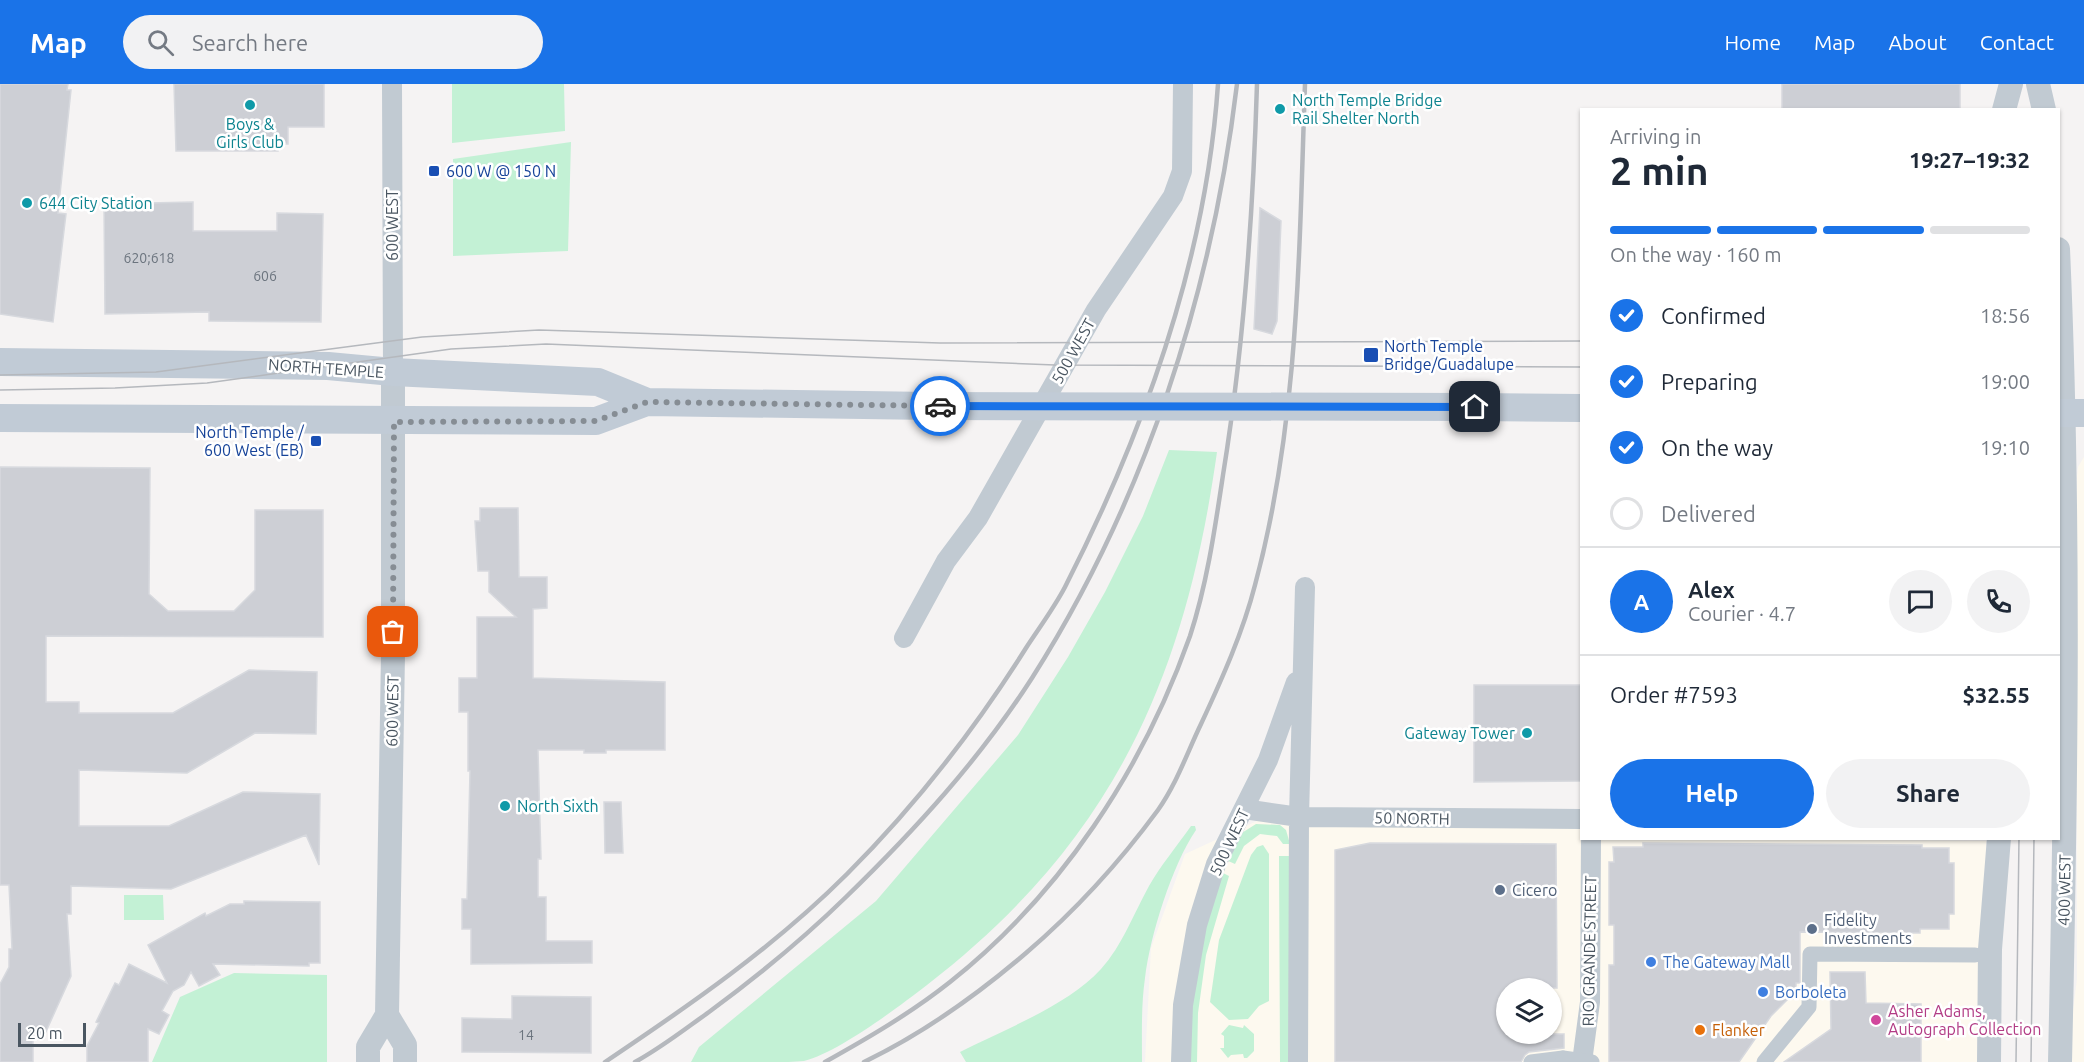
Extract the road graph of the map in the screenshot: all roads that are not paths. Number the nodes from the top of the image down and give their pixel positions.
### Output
1 (392, 84) edge
2 (1183, 84) edge
3 (2011, 84) edge
4 (2038, 84) edge
5 (2005, 108) edge
6 (2044, 108) edge
7 (2060, 279) edge
8 (0, 362) edge
9 (393, 372) junction
10 (647, 402) junction
11 (1580, 408) edge
12 (2069, 413) edge
13 (0, 418) edge
14 (394, 422) junction
15 (1305, 587) dead end
16 (904, 638) dead end
17 (1302, 665) junction
18 (1244, 809) junction
19 (2061, 816) edge
20 (1299, 817) junction
21 (1580, 819) edge
22 (1591, 840) edge
23 (1998, 840) edge
24 (1975, 955) dead end
25 (387, 1014) junction
26 (1573, 1060) edge
27 (368, 1062) edge
28 (405, 1062) edge
29 (1180, 1062) edge
30 (1298, 1062) edge
31 (1531, 1062) edge
32 (1592, 1062) edge
33 (1764, 1062) edge
34 (1989, 1062) edge
35 (2060, 1062) edge

1 - 9 street, 600 WEST
2 - 16 street, 500 WEST
3 - 5 street
4 - 6 street
7 - 12 street, 400 WEST
8 - 9 main road, NORTH TEMPLE
9 - 10 main road, NORTH TEMPLE
9 - 14 street, 600 WEST
10 - 11 main road, NORTH TEMPLE, bridge
10 - 14 main road, NORTH TEMPLE
12 - 19 street, 400 WEST
13 - 14 main road, NORTH TEMPLE
14 - 25 street, 600 WEST
15 - 17 street, 500 WEST
17 - 18 street, 500 WEST
17 - 20 street, 500 WEST
18 - 20 street, 50 NORTH
18 - 29 street, 500 WEST
19 - 35 street, 400 WEST
20 - 21 street, 50 NORTH
20 - 30 street, 500 WEST
22 - 26 street, RIO GRANDE STREET
23 - 34 street
24 - 33 street
25 - 27 street, 600 WEST
25 - 28 street
26 - 31 street
26 - 32 street, bridge

